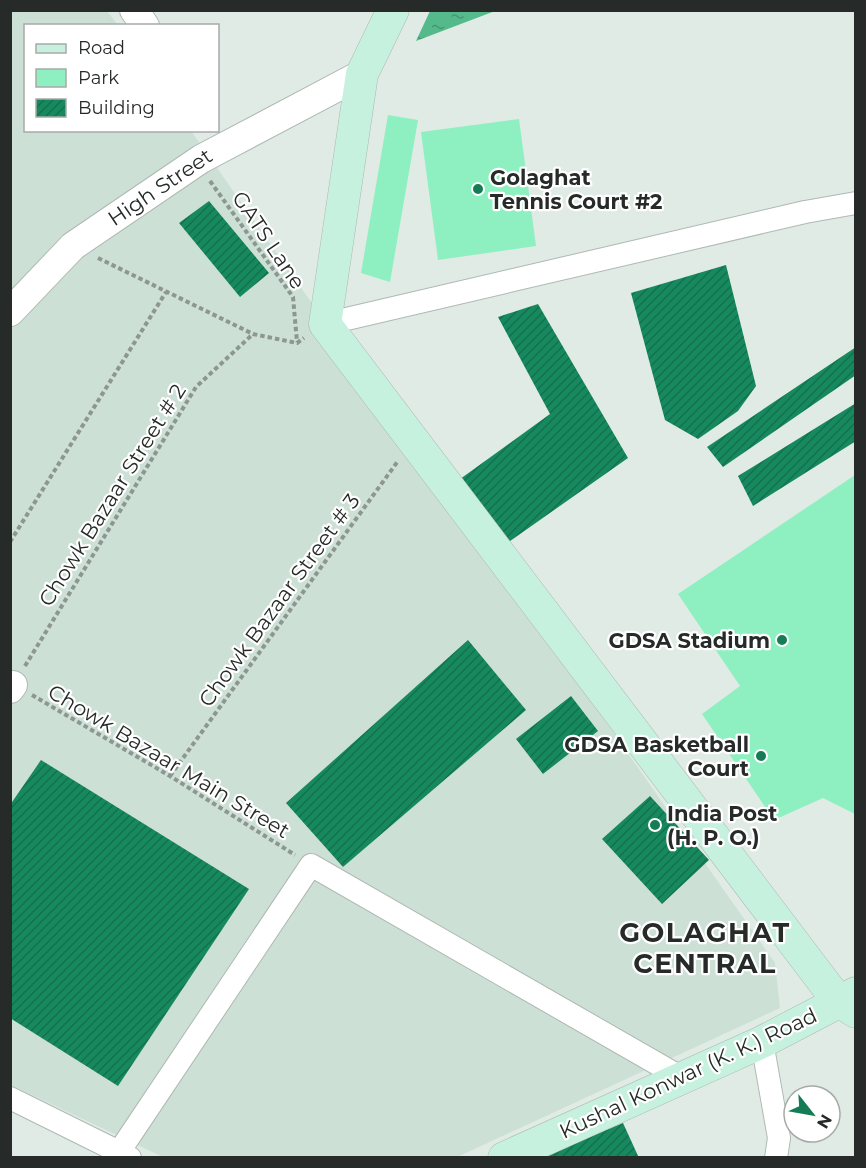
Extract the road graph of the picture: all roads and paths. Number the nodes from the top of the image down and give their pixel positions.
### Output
1 (134, 10) edge
2 (393, 10) edge
3 (144, 24) edge
4 (362, 74) junction
5 (223, 135) edge
6 (196, 162) junction
7 (855, 203) edge
8 (73, 246) junction
9 (166, 292) junction
10 (10, 312) edge
11 (325, 324) junction
12 (252, 334) junction
13 (297, 343) junction
14 (412, 442) junction
15 (10, 542) edge
16 (12, 687) edge
17 (170, 776) junction
18 (311, 865) junction
19 (850, 1002) edge
20 (762, 1042) junction
21 (682, 1078) junction
22 (10, 1098) edge
23 (125, 1155) edge
24 (504, 1158) edge
25 (776, 1158) edge

1 - 3 street
2 - 4 main road
4 - 5 street, High Street
4 - 11 main road
5 - 6 street, High Street
6 - 8 street, High Street
6 - 13 path, GATS Lane
7 - 11 street
8 - 9 path
8 - 10 street, High Street
9 - 12 path
9 - 15 path
11 - 13 path
11 - 14 main road
12 - 13 path
12 - 16 path, Chowk Bazaar Street # 2
14 - 17 path, Chowk Bazaar Street # 3
14 - 19 main road
16 - 17 path, Chowk Bazaar Main Street
17 - 18 path, Chowk Bazaar Main Street
18 - 21 street
18 - 23 street
19 - 20 main road, Kushal Konwar (K. K.) Road
20 - 21 main road, Kushal Konwar (K. K.) Road
20 - 25 street
21 - 24 main road, Kushal Konwar (K. K.) Road
22 - 23 street

